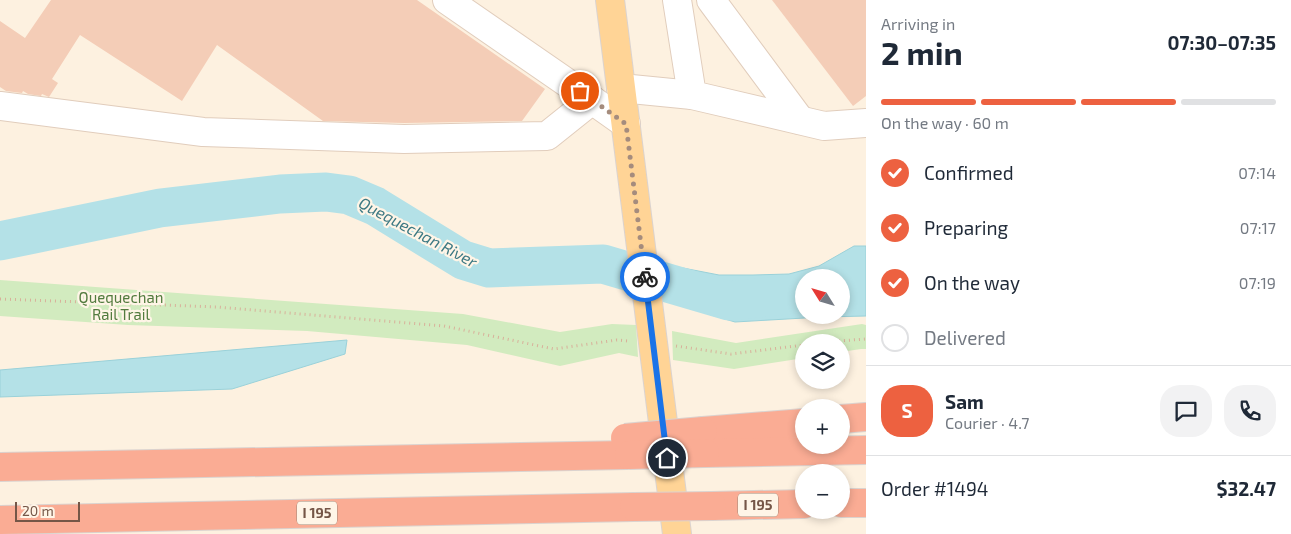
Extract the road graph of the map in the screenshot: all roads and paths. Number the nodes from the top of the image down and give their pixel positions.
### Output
1 (447, 0) edge
2 (610, 0) edge
3 (677, 0) edge
4 (711, 0) edge
5 (621, 88) junction
6 (692, 95) junction
7 (592, 100) junction
8 (0, 106) edge
9 (800, 120) junction
10 (866, 123) edge
11 (626, 124) junction
12 (0, 299) edge
13 (866, 338) edge
14 (850, 340) edge
15 (653, 343) junction
16 (795, 346) edge
17 (866, 416) edge
18 (850, 418) edge
19 (795, 424) edge
20 (704, 442) junction
21 (866, 450) edge
22 (0, 467) edge
23 (866, 503) edge
24 (795, 504) edge
25 (850, 504) edge
26 (0, 520) edge
27 (677, 534) edge

1 - 7 street
2 - 5 main road
3 - 6 street
4 - 9 street
5 - 6 street
5 - 11 main road
6 - 9 street
7 - 8 street
7 - 11 street
9 - 10 street
11 - 15 main road
12 - 15 path
13 - 14 path
15 - 16 path
15 - 27 main road
17 - 18 highway
19 - 20 highway
20 - 21 highway
20 - 22 highway, bridge
23 - 25 highway
24 - 26 highway, I 195, bridge

